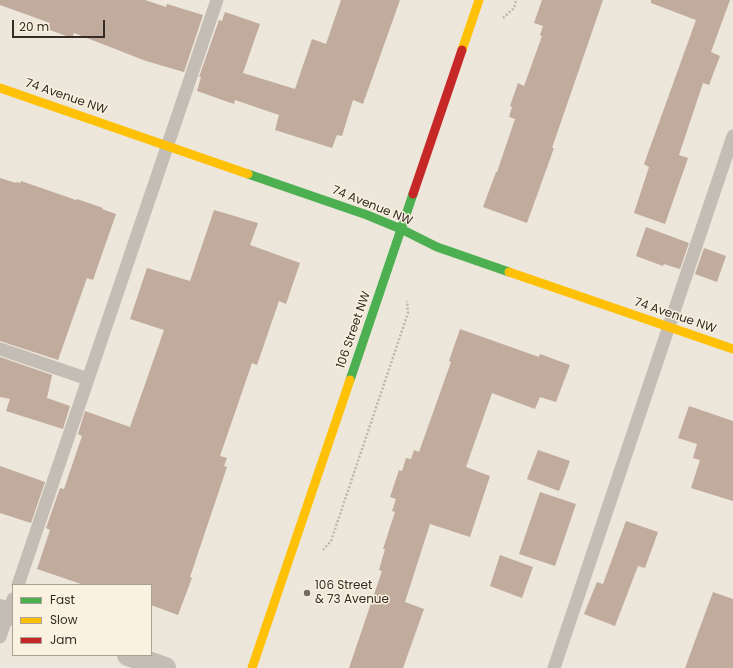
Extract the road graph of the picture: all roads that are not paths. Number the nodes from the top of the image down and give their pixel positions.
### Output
1 (217, 0) edge
2 (479, 0) edge
3 (0, 88) edge
4 (733, 136) edge
5 (168, 145) junction
6 (401, 229) junction
7 (669, 327) junction
8 (0, 349) edge
9 (733, 349) edge
10 (88, 379) junction
11 (18, 584) edge
12 (9, 609) edge
13 (0, 637) edge
14 (131, 656) edge
15 (165, 668) edge
16 (252, 668) edge
17 (554, 668) edge

1 - 5 lane
2 - 6 street, 106 Street NW
3 - 5 street, 74 Avenue NW
4 - 7 lane
5 - 6 street, 74 Avenue NW
5 - 10 lane
6 - 7 street, 74 Avenue NW
6 - 16 street, 106 Street NW
7 - 9 street, 74 Avenue NW
7 - 17 lane
8 - 10 lane
10 - 11 lane
12 - 13 lane
14 - 15 street

